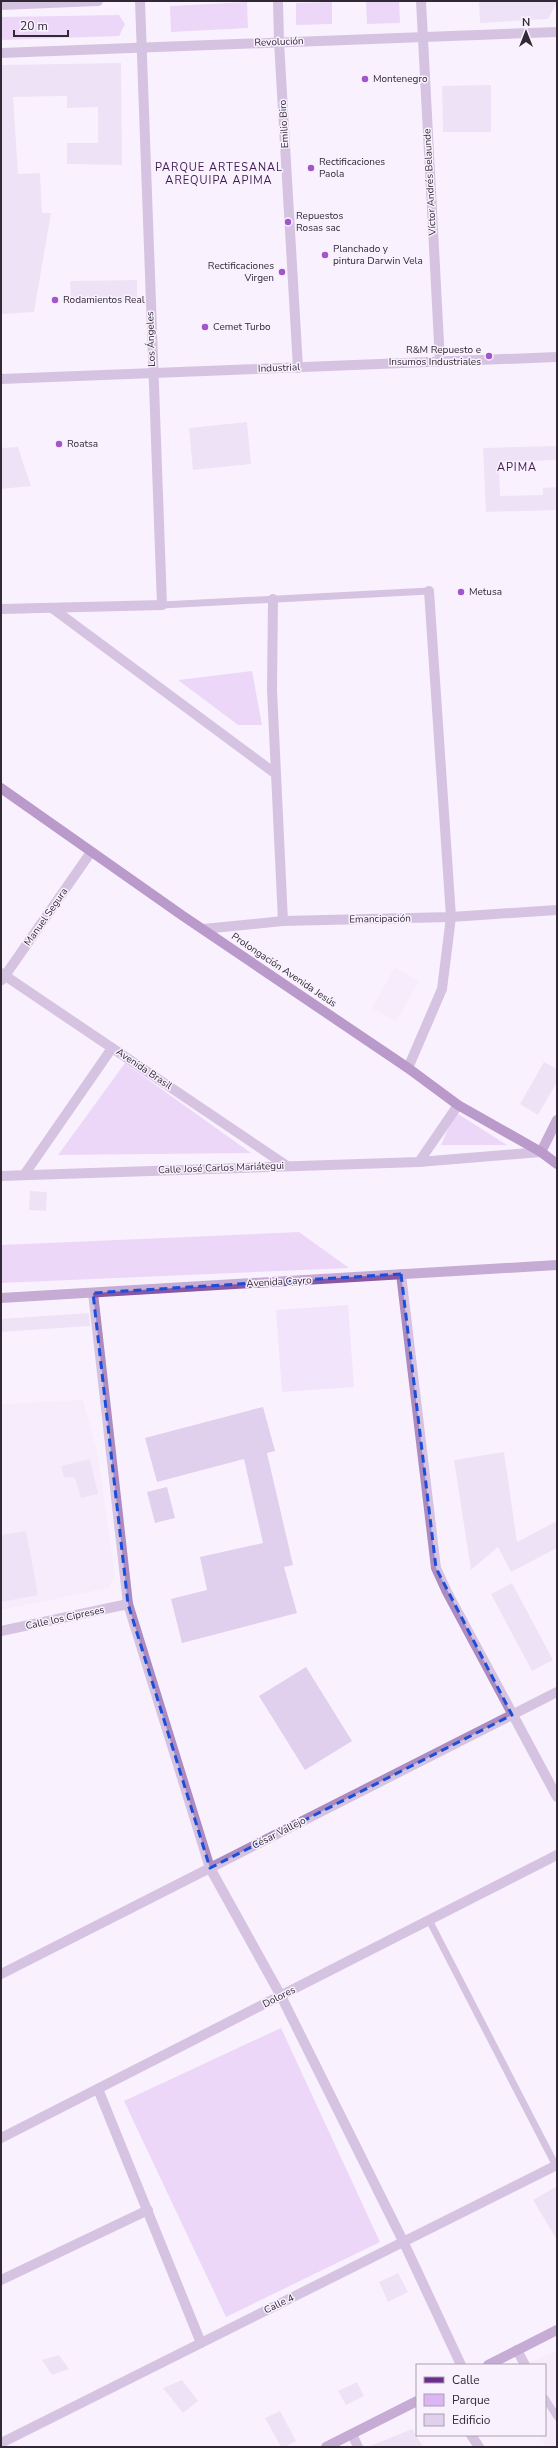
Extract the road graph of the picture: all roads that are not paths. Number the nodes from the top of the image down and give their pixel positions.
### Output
1 (98, 1) edge
2 (140, 1) edge
3 (278, 1) edge
4 (421, 1) edge
5 (1, 5) edge
6 (557, 32) edge
7 (422, 37) junction
8 (279, 42) junction
9 (142, 47) junction
10 (1, 53) edge
11 (557, 357) edge
12 (440, 362) junction
13 (298, 368) junction
14 (152, 373) junction
15 (1, 379) edge
16 (428, 592) joint
17 (273, 599) junction
18 (162, 605) junction
19 (52, 608) junction
20 (1, 609) edge
21 (276, 774) junction
22 (1, 788) edge
23 (91, 852) junction
24 (557, 910) edge
25 (451, 917) junction
26 (283, 921) junction
27 (203, 930) junction
28 (2, 977) edge
29 (112, 1048) junction
30 (408, 1068) junction
31 (458, 1105) junction
32 (557, 1120) edge
33 (541, 1152) junction
34 (418, 1162) junction
35 (557, 1164) edge
36 (287, 1166) junction
37 (24, 1175) junction
38 (1, 1176) edge
39 (557, 1265) edge
40 (401, 1274) junction
41 (93, 1293) junction
42 (1, 1298) edge
43 (128, 1604) junction
44 (1, 1631) edge
45 (557, 1692) edge
46 (512, 1715) junction
47 (557, 1797) edge
48 (557, 1855) edge
49 (210, 1868) junction
50 (429, 1920) junction
51 (1, 1974) edge
52 (281, 1996) junction
53 (98, 2089) junction
54 (1, 2138) edge
55 (556, 2165) edge
56 (148, 2210) junction
57 (404, 2243) junction
58 (1, 2280) edge
59 (557, 2330) edge
60 (201, 2343) junction
61 (517, 2350) junction
62 (461, 2364) edge
63 (490, 2364) edge
64 (524, 2364) edge
65 (546, 2400) edge
66 (416, 2402) edge
67 (557, 2417) edge
68 (352, 2434) junction
69 (473, 2436) edge
70 (1, 2443) edge
71 (326, 2447) edge
72 (358, 2447) edge
73 (479, 2447) edge

1 - 5 street
2 - 9 street, Los Ángeles
3 - 8 street, Emilio Biro
4 - 7 street, Víctor Andrés Belaunde
6 - 7 street, Revolución
7 - 8 street, Revolución
7 - 12 street, Víctor Andrés Belaunde
8 - 9 street, Revolución
8 - 13 street, Emilio Biro
9 - 10 street, Revolución
9 - 14 street, Los Ángeles
11 - 12 street, Industrial
12 - 13 street, Industrial
13 - 14 street, Industrial
14 - 15 street, Industrial
14 - 18 street, Los Ángeles
16 - 17 lane
16 - 25 street
17 - 18 lane
17 - 21 street
18 - 19 street
19 - 20 street
19 - 21 street
21 - 26 street
22 - 23 main road, Prolongación Avenida Jesús
23 - 27 main road, Prolongación Avenida Jesús
23 - 28 street, Manuel Segura
24 - 25 street, Emancipación
25 - 26 street, Emancipación
25 - 30 street
26 - 27 street, Emancipación
27 - 30 main road, Prolongación Avenida Jesús
28 - 29 street, Avenida Brasil
29 - 36 street, Avenida Brasil
29 - 37 street
30 - 31 main road, Prolongación Avenida Jesús
31 - 33 main road, Prolongación Avenida Jesús
31 - 34 street
32 - 33 main road
33 - 34 street, Calle José Carlos Mariátegui
33 - 35 main road, Prolongación Avenida Jesús
34 - 36 street, Calle José Carlos Mariátegui
36 - 37 street, Calle José Carlos Mariátegui
37 - 38 street, Calle José Carlos Mariátegui
39 - 40 main road, Avenida Cayro
40 - 41 main road, Avenida Cayro
40 - 46 street
41 - 42 main road, Avenida Cayro
41 - 43 street
43 - 44 street, Calle los Cipreses
43 - 49 street
45 - 46 street, César Vallejo
46 - 47 street
46 - 49 street, César Vallejo
48 - 50 street, Dolores
49 - 51 street, César Vallejo
49 - 52 street
50 - 52 street, Dolores
50 - 55 lane
52 - 53 street, Dolores
52 - 57 street
53 - 54 street, Dolores
53 - 56 street
55 - 57 street, Calle 4
56 - 58 street
56 - 60 street
57 - 60 street, Calle 4
57 - 62 street
59 - 61 main road
60 - 70 street, Calle 4
61 - 63 main road
61 - 64 street
65 - 67 lane
66 - 68 main road
68 - 71 main road
68 - 72 street
69 - 73 street

